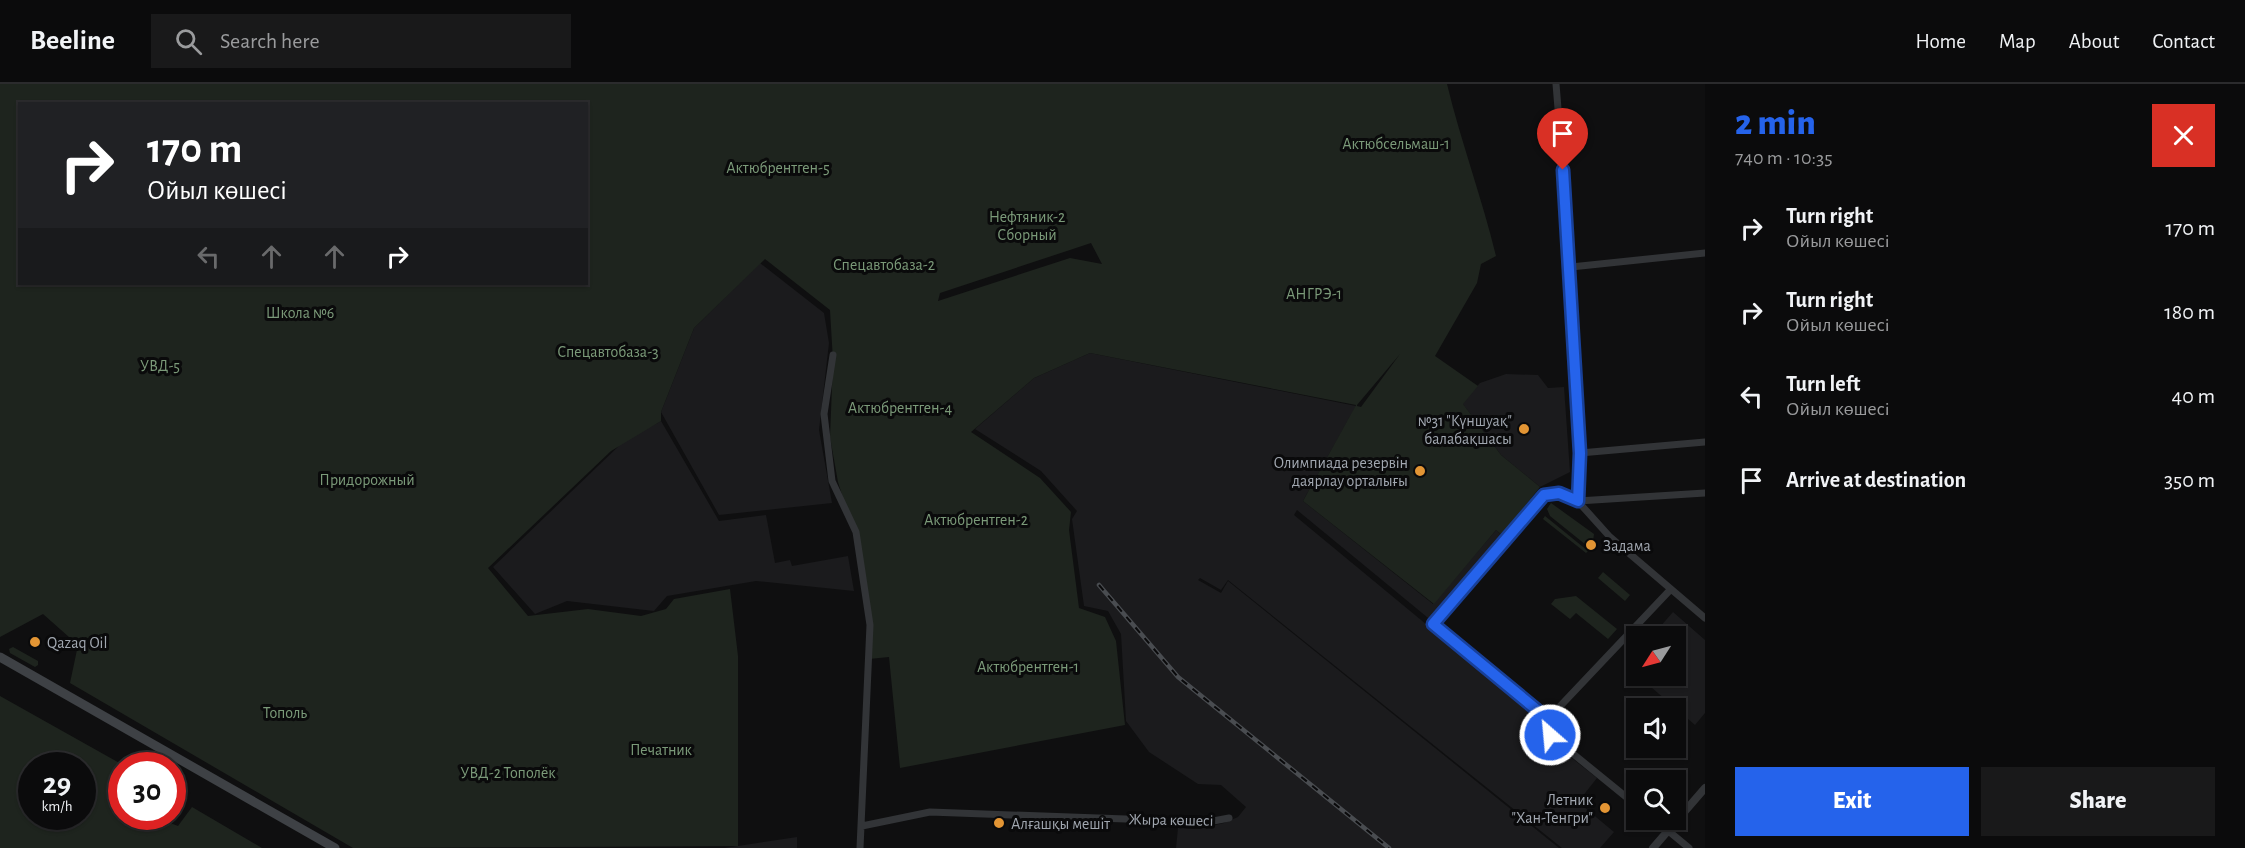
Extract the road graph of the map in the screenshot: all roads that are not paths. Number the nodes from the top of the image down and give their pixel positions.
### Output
1 (1556, 84) edge
2 (1705, 253) edge
3 (1571, 267) junction
4 (834, 355) dead end
5 (1705, 442) edge
6 (1580, 453) junction
7 (1705, 493) edge
8 (1578, 501) junction
9 (1671, 589) junction
10 (1705, 618) edge
11 (0, 657) edge
12 (1548, 719) junction
13 (1705, 789) edge
14 (1626, 797) edge
15 (1228, 818) dead end
16 (862, 826) junction
17 (1668, 831) junction
18 (335, 848) edge
19 (860, 848) edge
20 (1653, 848) edge
21 (1689, 848) edge

1 - 3 street
2 - 3 street
3 - 6 street
4 - 16 street
5 - 6 street
6 - 8 street
7 - 8 street
8 - 9 street
8 - 12 street
9 - 10 street
9 - 12 street
11 - 18 main road
12 - 14 street
13 - 17 street
15 - 16 street, Жыра көшесі
16 - 19 street
17 - 20 street
17 - 21 street

